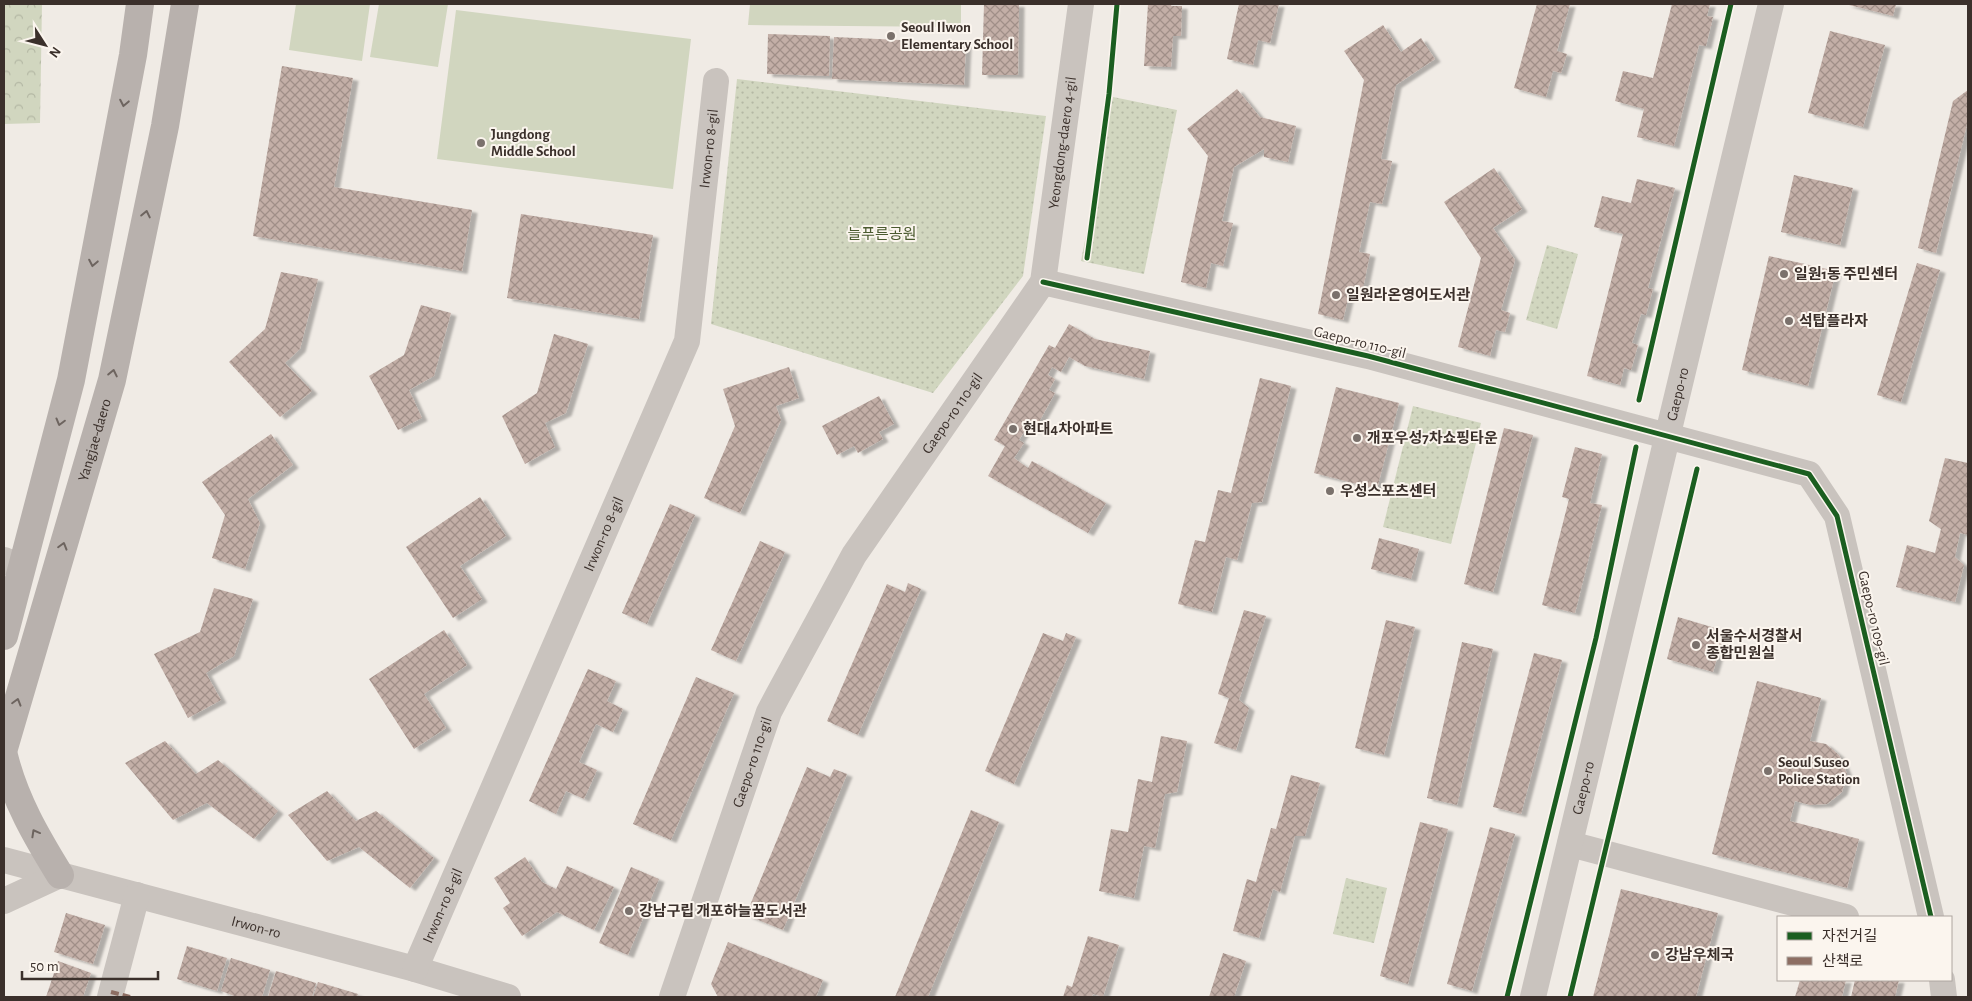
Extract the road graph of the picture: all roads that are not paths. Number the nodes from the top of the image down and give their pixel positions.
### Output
1 (130, 4) edge
2 (140, 4) edge
3 (177, 4) edge
4 (186, 4) edge
5 (1081, 4) edge
6 (1771, 4) edge
7 (133, 55) junction
8 (716, 81) dead end
9 (164, 126) junction
10 (1043, 282) junction
11 (1667, 437) junction
12 (13, 564) edge
13 (4, 636) edge
14 (4, 748) edge
15 (4, 756) edge
16 (1570, 844) junction
17 (4, 860) edge
18 (60, 875) junction
19 (137, 895) junction
20 (4, 901) edge
21 (1842, 916) edge
22 (1931, 916) edge
23 (415, 969) junction
24 (1942, 981) edge
25 (117, 996) edge
26 (508, 997) edge
27 (672, 997) edge
28 (1533, 997) edge
29 (1944, 997) edge

1 - 7 main road
2 - 7 main road
3 - 9 main road, Yangjae-daero
4 - 9 main road, Yangjae-daero
5 - 10 street, Yeongdong-daero 4-gil
6 - 11 street, Gaepo-ro
7 -> 12 main road
8 - 23 street, Irwon-ro 8-gil
14 -> 9 main road, Yangjae-daero
10 - 11 street, Gaepo-ro 110-gil
10 - 27 street, Gaepo-ro 110-gil
11 - 16 street, Gaepo-ro
11 - 22 street, Gaepo-ro 109-gil
12 - 13 main road
18 -> 15 main road
16 - 21 street
16 - 28 street, Gaepo-ro
17 - 18 street, Irwon-ro
18 - 19 street, Irwon-ro
18 - 20 street
19 - 23 street, Irwon-ro
19 - 25 street
23 - 26 street, Irwon-ro
24 - 29 street

